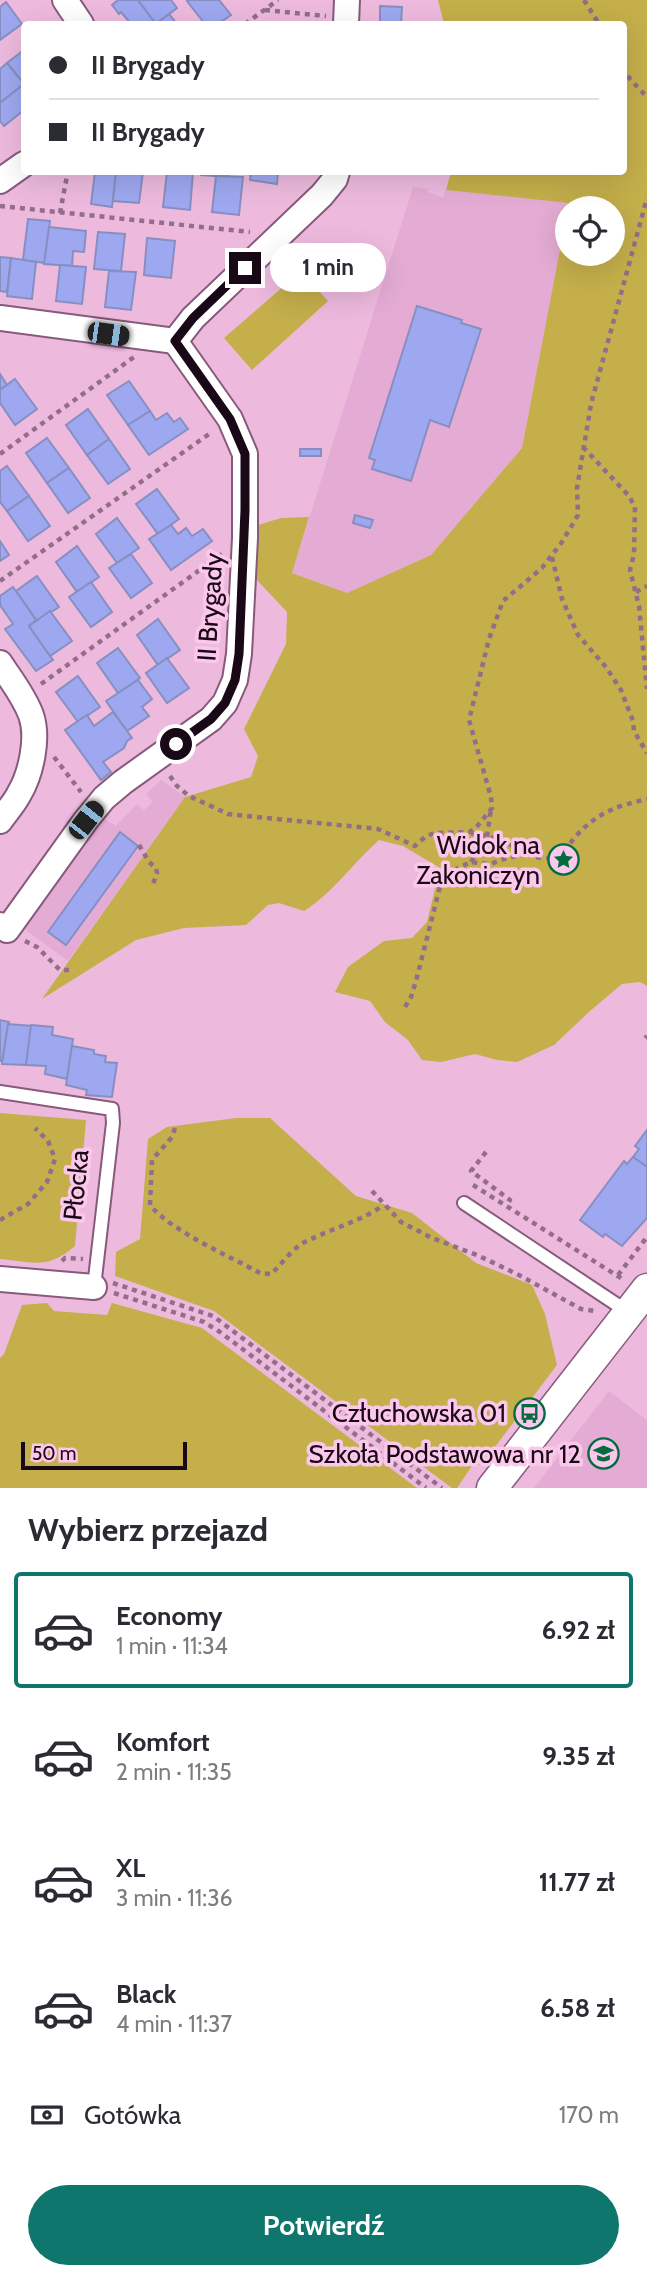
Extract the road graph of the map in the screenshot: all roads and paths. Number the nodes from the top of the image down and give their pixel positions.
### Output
1 (65, 0) edge
2 (278, 0) edge
3 (584, 0) edge
4 (265, 10) junction
5 (346, 14) edge
6 (80, 21) edge
7 (249, 21) edge
8 (597, 21) edge
9 (627, 72) edge
10 (647, 97) edge
11 (21, 166) edge
12 (336, 175) edge
13 (67, 176) dead end
14 (0, 181) edge
15 (647, 198) edge
16 (0, 206) edge
17 (60, 213) junction
18 (280, 235) junction
19 (0, 318) edge
20 (166, 341) junction
21 (230, 419) junction
22 (583, 447) junction
23 (0, 454) edge
24 (245, 538) junction
25 (552, 556) junction
26 (0, 581) edge
27 (647, 586) edge
28 (636, 592) junction
29 (0, 663) edge
30 (647, 689) edge
31 (23, 698) junction
32 (647, 753) edge
33 (158, 757) junction
34 (61, 766) dead end
35 (82, 794) dead end
36 (647, 799) edge
37 (492, 808) junction
38 (0, 821) edge
39 (469, 832) junction
40 (487, 836) junction
41 (139, 845) dead end
42 (529, 855) junction
43 (471, 862) junction
44 (153, 884) dead end
45 (4, 927) edge
46 (69, 970) dead end
47 (405, 1007) dead end
48 (0, 1092) edge
49 (35, 1128) dead end
50 (175, 1128) dead end
51 (486, 1152) dead end
52 (473, 1185) dead end
53 (372, 1191) dead end
54 (464, 1203) dead end
55 (384, 1205) junction
56 (506, 1205) junction
57 (0, 1220) edge
58 (647, 1237) edge
59 (618, 1275) junction
60 (0, 1279) edge
61 (106, 1287) junction
62 (635, 1295) edge
63 (596, 1312) dead end
64 (426, 1488) edge
65 (442, 1488) edge
66 (492, 1488) edge

1 - 6 street
2 - 4 path
3 - 8 path
4 - 5 path
4 - 7 path
9 - 10 path
11 - 14 street
12 - 18 street
13 - 17 path
15 - 22 path
16 - 17 path
17 - 18 path
18 - 20 street
19 - 20 street
20 - 21 street, II Brygady
20 - 23 path
21 - 24 street, II Brygady
21 - 26 path
22 - 25 path
22 - 28 path
24 - 31 path
24 - 33 street, II Brygady
25 - 32 path
25 - 37 path
27 - 28 path
28 - 30 path
29 - 31 street
31 - 38 street
33 - 39 path
33 - 45 street, II Brygady
34 - 35 path
36 - 42 path
37 - 39 path
37 - 40 path
39 - 40 path
40 - 42 path
40 - 43 path
41 - 44 path
42 - 43 path
43 - 47 path
45 - 46 path
48 - 61 lane, Płocka
49 - 57 path
50 - 55 path
51 - 56 path
52 - 56 path
53 - 55 path
54 - 62 lane
55 - 63 path
56 - 59 path
58 - 59 path
59 - 62 path
60 - 61 street
61 - 64 path
61 - 65 path
62 - 66 street

